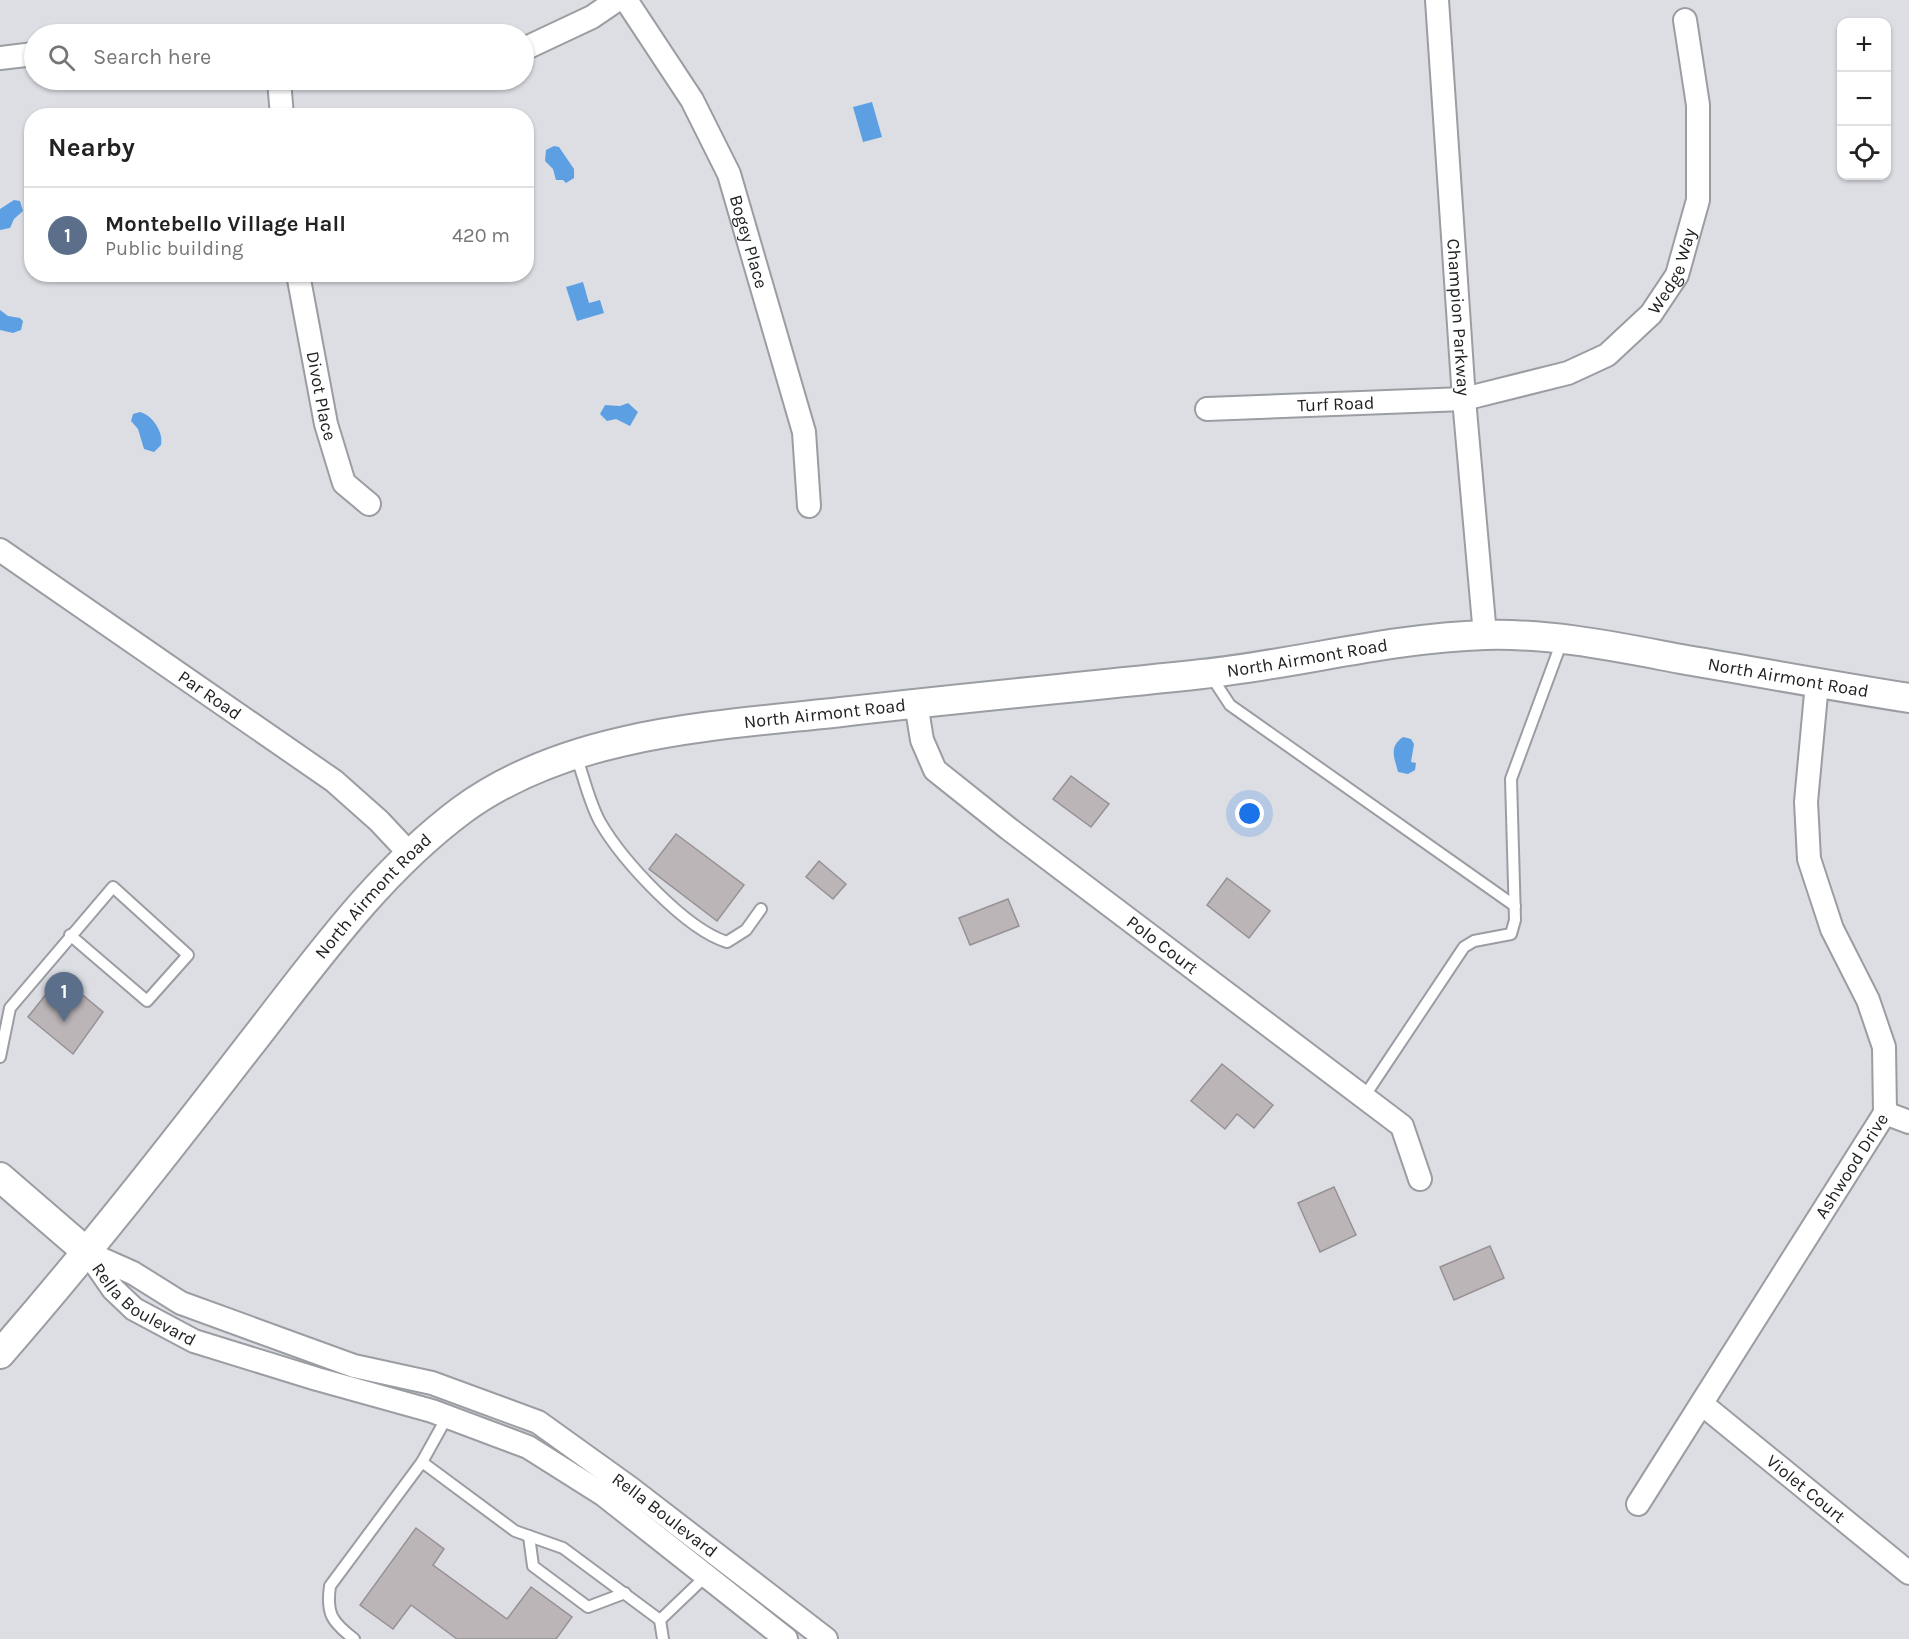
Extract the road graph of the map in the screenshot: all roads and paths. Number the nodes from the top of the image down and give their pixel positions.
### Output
1 (617, 0) edge
2 (626, 0) edge
3 (1437, 0) edge
4 (1685, 20) dead end
5 (534, 44) edge
6 (24, 55) edge
7 (0, 58) edge
8 (280, 90) edge
9 (281, 108) edge
10 (299, 282) edge
11 (1464, 399) junction
12 (1207, 409) dead end
13 (369, 504) dead end
14 (809, 507) dead end
15 (0, 550) edge
16 (1485, 635) junction
17 (1563, 640) junction
18 (1209, 673) junction
19 (1817, 683) junction
20 (1909, 698) edge
21 (916, 703) junction
22 (576, 756) junction
23 (410, 853) junction
24 (1515, 906) junction
25 (761, 909) dead end
26 (70, 935) junction
27 (0, 1058) edge
28 (1364, 1097) junction
29 (1885, 1113) junction
30 (1909, 1122) edge
31 (0, 1177) edge
32 (1420, 1179) dead end
33 (88, 1253) junction
34 (0, 1354) edge
35 (354, 1366) junction
36 (348, 1388) junction
37 (1702, 1404) junction
38 (447, 1417) junction
39 (538, 1422) junction
40 (524, 1445) junction
41 (422, 1462) junction
42 (1638, 1504) dead end
43 (529, 1536) junction
44 (1909, 1573) edge
45 (706, 1576) junction
46 (625, 1593) junction
47 (791, 1612) junction
48 (660, 1620) junction
49 (781, 1635) edge
50 (354, 1639) edge
51 (663, 1639) edge
52 (826, 1639) edge

1 - 5 street
2 - 14 street, Bogey Place
3 - 11 street, Champion Parkway
4 - 11 street, Wedge Way
6 - 7 street
8 - 9 street
10 - 13 street, Divot Place
11 - 12 street, Turf Road
11 - 16 street, Champion Parkway
15 - 23 street, Par Road
16 - 17 street, North Airmont Road
16 - 18 street, North Airmont Road
17 - 19 street, North Airmont Road
17 - 24 lane
18 - 21 street, North Airmont Road
18 - 24 lane
19 - 20 street, North Airmont Road
19 - 29 street, Ashwood Drive
21 - 22 street, North Airmont Road
21 - 28 street, Polo Court
22 - 23 street, North Airmont Road
22 - 25 lane
23 - 33 street, North Airmont Road
24 - 28 lane
26 - 26 lane
26 - 27 lane
28 - 32 street, Polo Court
29 - 30 street
29 - 37 street, Ashwood Drive
31 - 33 street
33 - 34 street, North Airmont Road
33 - 35 street, Rella Boulevard
33 - 36 street, Rella Boulevard
35 - 36 street
35 - 39 street, Rella Boulevard
36 - 38 street, Rella Boulevard
37 - 42 street, Ashwood Drive
37 - 44 street, Violet Court
38 - 40 street, Rella Boulevard
38 - 41 lane
39 - 40 street
39 - 47 street, Rella Boulevard
40 - 45 street, Rella Boulevard
41 - 43 lane
41 - 50 lane
43 - 46 lane
43 - 46 lane
45 - 48 lane
45 - 49 street, Rella Boulevard
46 - 48 lane
47 - 49 street, Rella Boulevard
47 - 52 street, Rella Boulevard
48 - 51 lane

